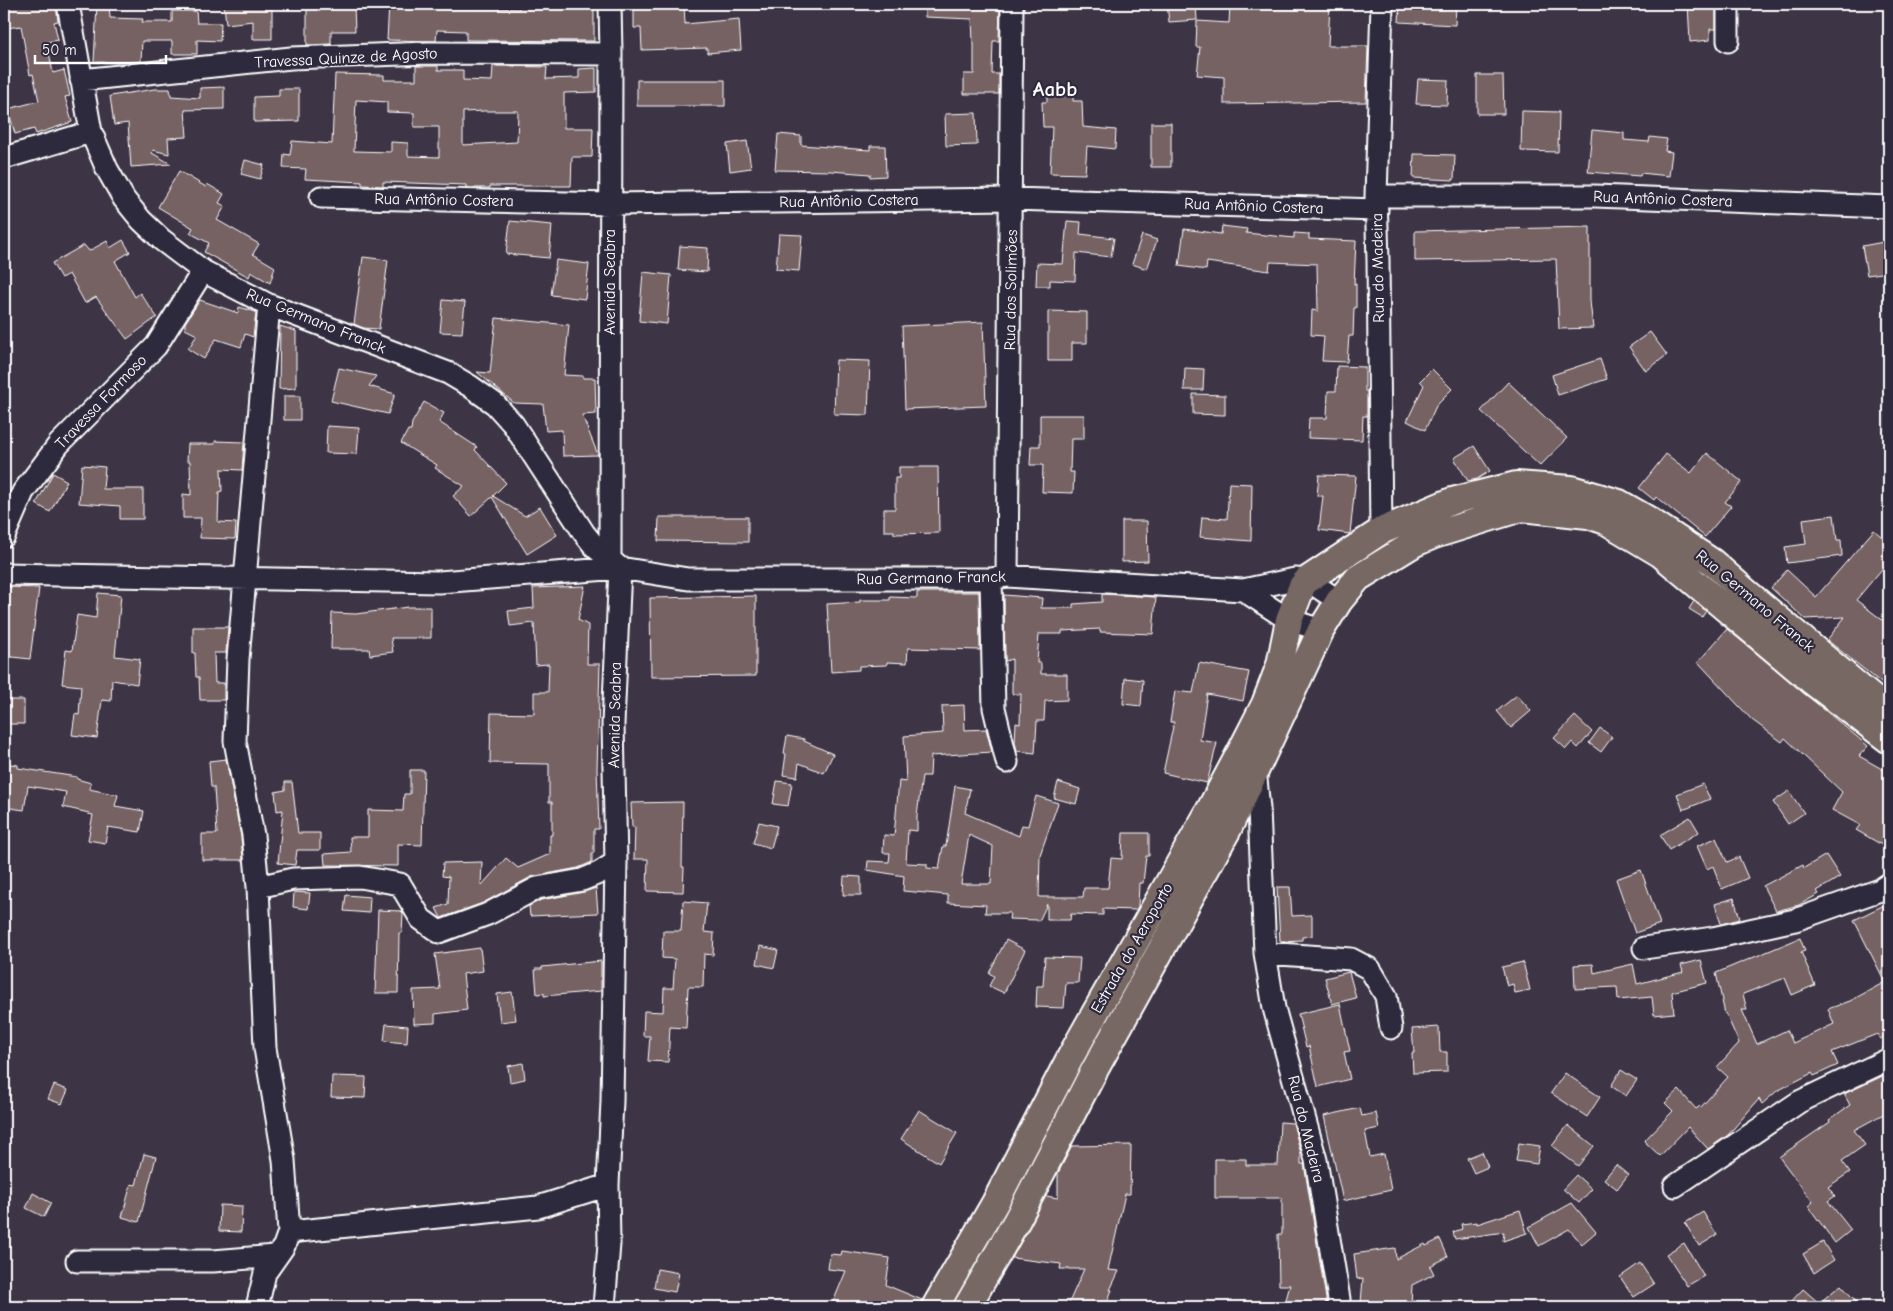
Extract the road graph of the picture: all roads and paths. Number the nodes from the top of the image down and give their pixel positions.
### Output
1 (68, 4) edge
2 (610, 4) edge
3 (1012, 4) edge
4 (1382, 4) edge
5 (1728, 4) edge
6 (1728, 41) dead end
7 (612, 54) junction
8 (81, 80) junction
9 (91, 132) junction
10 (4, 158) edge
11 (321, 197) dead end
12 (1012, 199) junction
13 (1376, 203) junction
14 (610, 204) junction
15 (1889, 207) edge
16 (203, 271) junction
17 (269, 305) junction
18 (1381, 531) junction
19 (4, 536) edge
20 (615, 565) junction
21 (4, 574) edge
22 (999, 578) junction
23 (246, 579) junction
24 (1307, 580) junction
25 (1243, 590) junction
26 (1339, 601) junction
27 (1738, 601) junction
28 (1289, 620) junction
29 (1322, 630) junction
30 (1273, 710) junction
31 (1889, 712) edge
32 (1889, 740) edge
33 (1243, 747) junction
34 (1008, 762) dead end
35 (1256, 771) junction
36 (616, 862) junction
37 (1889, 884) edge
38 (258, 887) junction
39 (1644, 948) dead end
40 (1264, 953) junction
41 (1391, 1028) dead end
42 (1889, 1059) edge
43 (608, 1185) junction
44 (1675, 1186) dead end
45 (289, 1232) junction
46 (275, 1256) junction
47 (77, 1261) dead end
48 (257, 1307) edge
49 (604, 1307) edge
50 (935, 1307) edge
51 (967, 1307) edge
52 (1338, 1307) edge

1 - 8 street, Rua Germano Franck
2 - 7 street, Avenida Seabra
3 - 12 street, Rua dos Solimões
4 - 13 street, Rua do Madeira
5 - 6 street
7 - 8 street, Travessa Quinze de Agosto
7 - 14 street, Avenida Seabra
8 - 9 street, Rua Germano Franck
9 - 10 street
9 - 16 street, Rua Germano Franck
11 - 14 street, Rua Antônio Costera
12 - 13 street, Rua Antônio Costera
12 - 14 street, Rua Antônio Costera
12 - 22 street, Rua dos Solimões
13 - 15 street, Rua Antônio Costera
13 - 18 street, Rua do Madeira
14 - 20 street, Avenida Seabra
16 - 17 street, Rua Germano Franck
16 - 19 street, Travessa Formoso
17 - 20 street, Rua Germano Franck
17 - 23 street
18 - 24 main road, Rua Germano Franck
18 - 27 main road, Rua Germano Franck
20 - 22 street, Rua Germano Franck
20 - 23 street, Rua Germano Franck
20 - 36 street, Avenida Seabra
21 - 23 street, Rua Germano Franck
22 - 25 street, Rua Germano Franck
22 - 34 street, Rua dos Solimões
23 - 38 street
24 - 25 street, Rua Germano Franck
24 - 26 street
24 - 28 main road, Estrada do Aeroporto
25 - 28 street, Rua Germano Franck
26 - 27 main road, Rua Germano Franck
26 - 29 main road, Rua Germano Franck
27 - 31 main road, Rua Germano Franck
27 - 32 main road, Rua Germano Franck
28 - 29 street, Rua Germano Franck
28 - 30 main road, Estrada do Aeroporto
29 - 30 main road, Estrada do Aeroporto
30 - 33 main road, Estrada do Aeroporto
30 - 35 main road, Estrada do Aeroporto
33 - 35 street, Rua do Madeira
33 - 50 main road, Estrada do Aeroporto
35 - 40 street, Rua do Madeira
35 - 51 main road, Estrada do Aeroporto
36 - 38 street
36 - 43 street, Avenida Seabra
37 - 39 street
38 - 45 street
40 - 41 street
40 - 52 street, Rua do Madeira
42 - 44 street
43 - 45 street
43 - 49 street, Avenida Seabra
45 - 46 street
46 - 47 street
46 - 48 street

